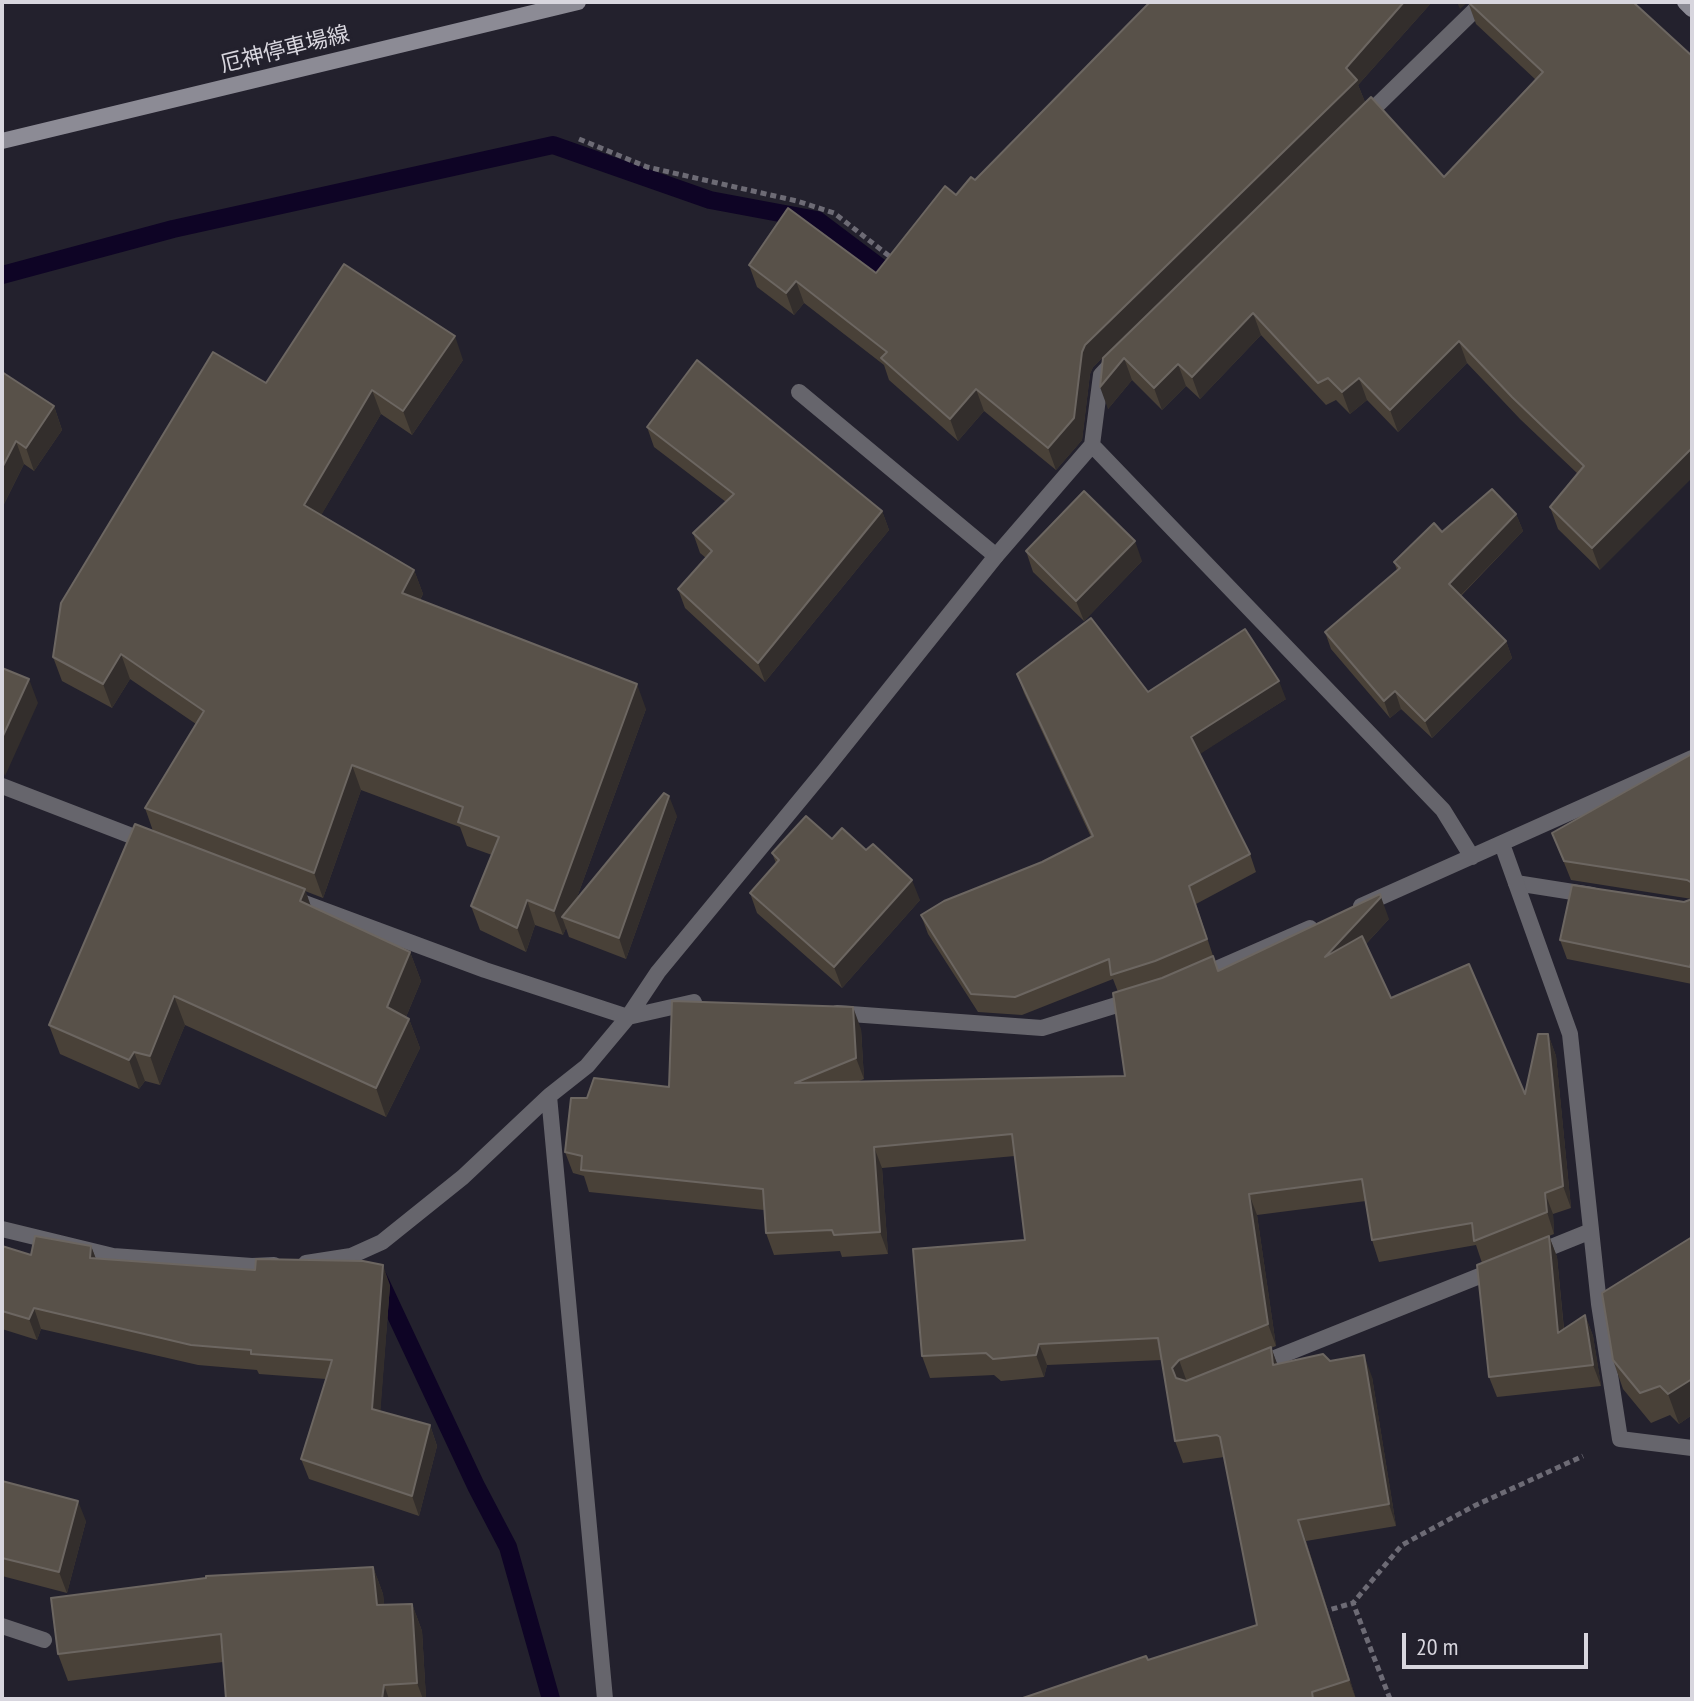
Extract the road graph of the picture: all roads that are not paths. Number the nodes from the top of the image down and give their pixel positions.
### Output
1 (578, 2) edge
2 (1483, 2) edge
3 (1685, 2) edge
4 (1692, 9) edge
5 (1348, 134) edge
6 (2, 141) edge
7 (1123, 353) edge
8 (799, 392) dead end
9 (1092, 445) junction
10 (996, 556) junction
11 (1692, 758) edge
12 (2, 786) edge
13 (1502, 844) junction
14 (162, 848) edge
15 (1472, 857) junction
16 (1516, 883) junction
17 (279, 893) edge
18 (1603, 896) edge
19 (1180, 984) edge
20 (1152, 995) edge
21 (704, 1003) edge
22 (827, 1012) edge
23 (628, 1017) junction
24 (549, 1096) junction
25 (2, 1229) edge
26 (1591, 1231) junction
27 (1235, 1374) edge
28 (1692, 1448) edge
29 (2, 1626) edge
30 (44, 1640) dead end
31 (605, 1699) edge

1 - 6 main road, 厄神停車場線
2 - 5 street
3 - 4 main road
7 - 9 street
8 - 10 street
9 - 10 street
9 - 15 street
10 - 23 street
11 - 13 street
12 - 14 street
13 - 15 street
13 - 16 street
15 - 19 street
16 - 18 street
16 - 26 street
17 - 23 street
20 - 22 street
21 - 23 street
23 - 24 street
24 - 25 street
24 - 31 street
26 - 27 street
26 - 28 street
29 - 30 street

